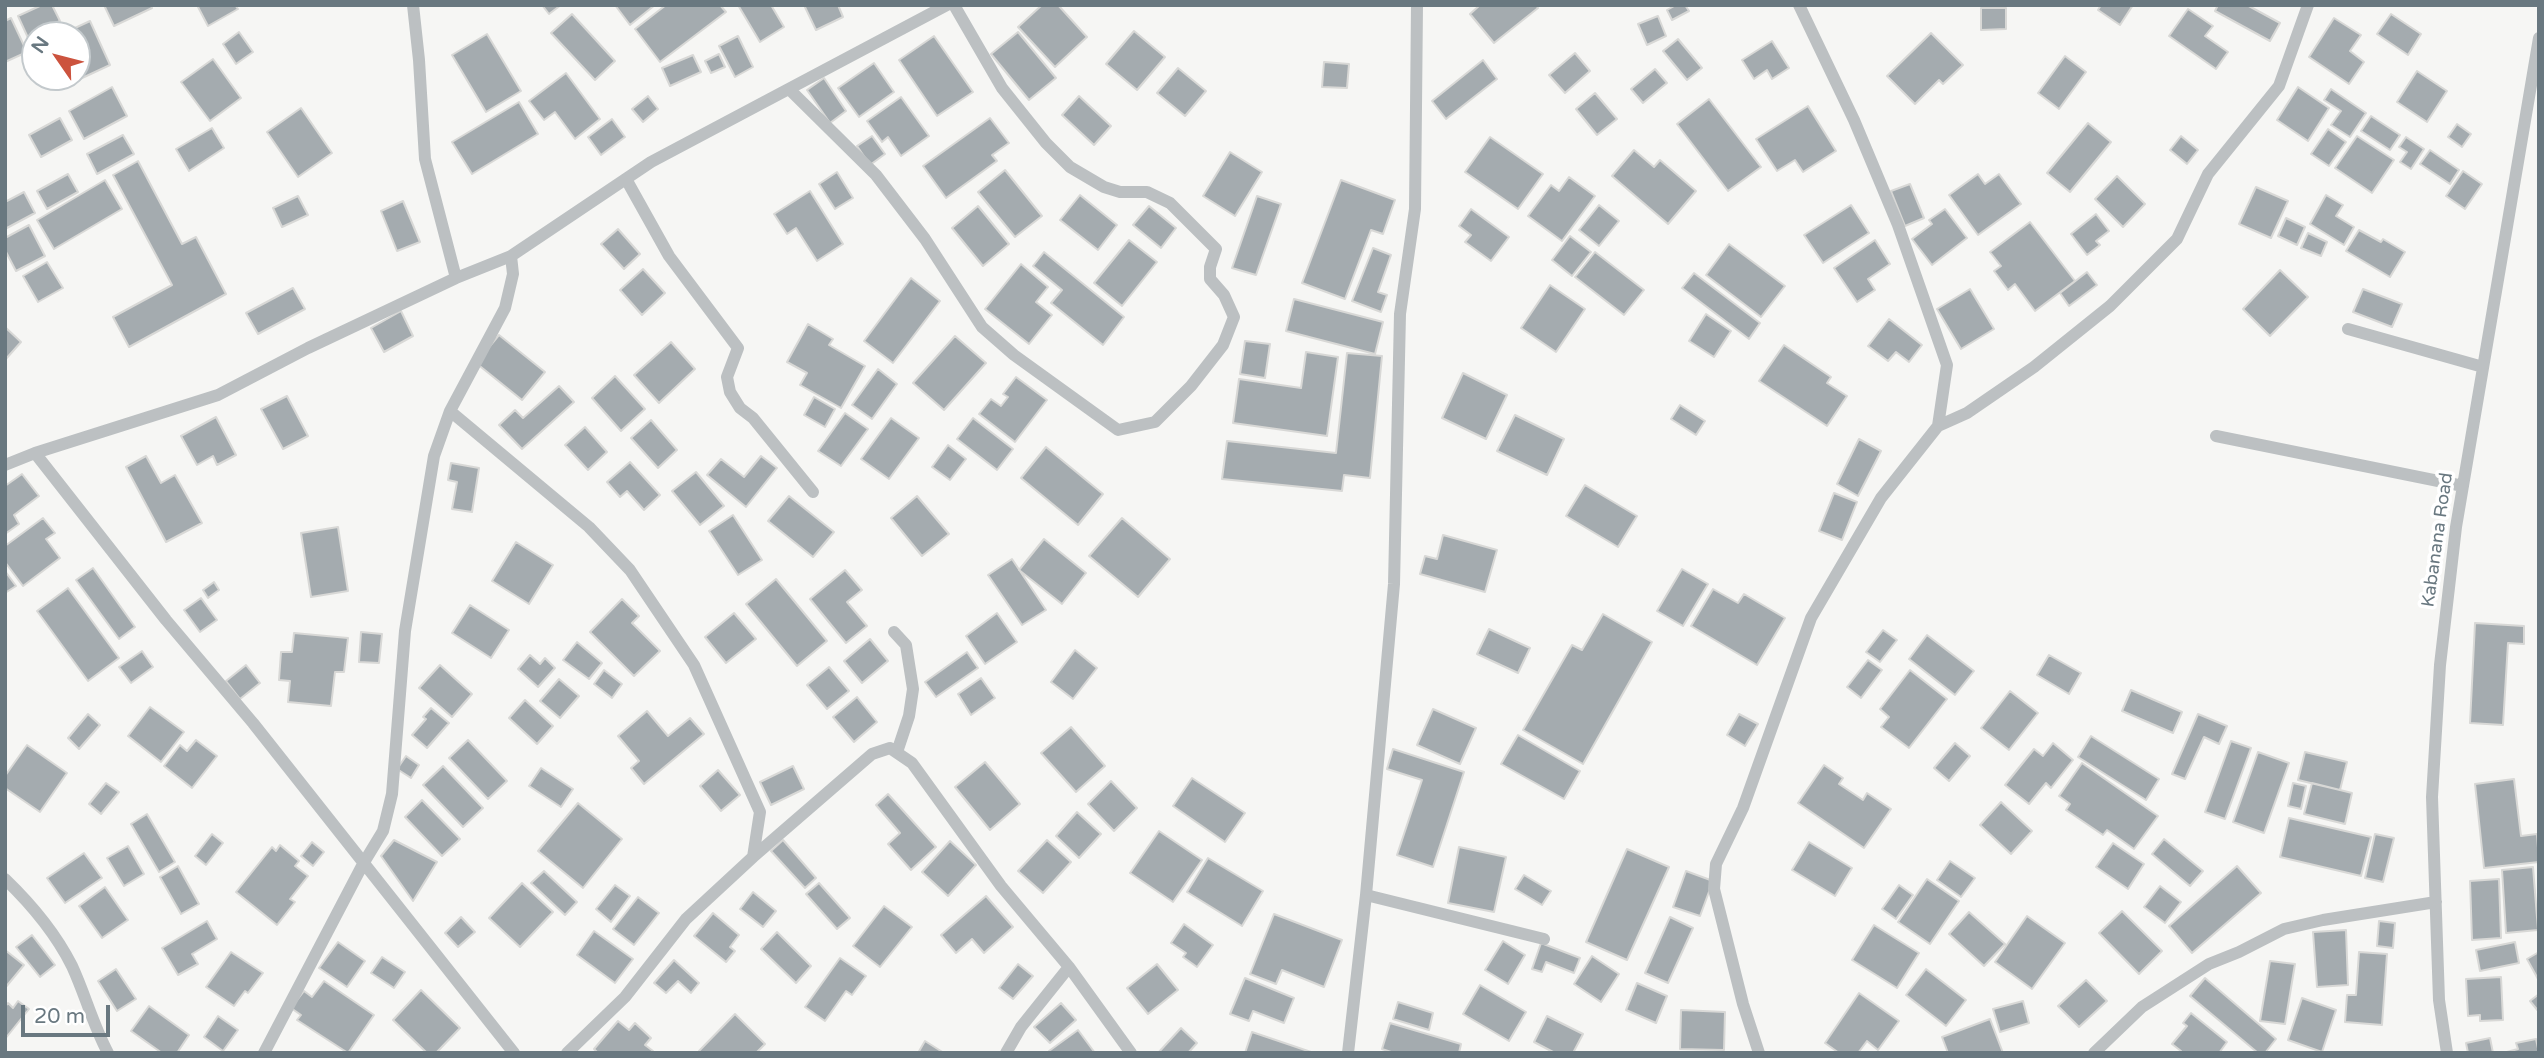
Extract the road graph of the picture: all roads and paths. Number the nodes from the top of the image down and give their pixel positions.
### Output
1 (413, 5) edge
2 (947, 5) edge
3 (954, 5) edge
4 (1417, 5) edge
5 (1799, 5) edge
6 (2308, 5) edge
7 (2539, 38) edge
8 (789, 89) junction
9 (626, 179) junction
10 (511, 256) junction
11 (456, 278) junction
12 (2348, 329) dead end
13 (2483, 367) junction
14 (450, 411) junction
15 (1938, 426) junction
16 (2216, 436) dead end
17 (35, 453) junction
18 (5, 465) edge
19 (2463, 486) junction
20 (813, 492) dead end
21 (894, 632) dead end
22 (897, 752) junction
23 (752, 857) junction
24 (363, 863) junction
25 (5, 879) edge
26 (1367, 895) junction
27 (2436, 902) junction
28 (1545, 939) dead end
29 (1069, 967) junction
30 (108, 1053) edge
31 (264, 1053) edge
32 (514, 1053) edge
33 (567, 1053) edge
34 (1006, 1053) edge
35 (1131, 1053) edge
36 (1348, 1053) edge
37 (1759, 1053) edge
38 (2094, 1053) edge
39 (2447, 1053) edge

1 - 11 street
2 - 8 street
3 - 8 street
4 - 26 street
5 - 15 street
6 - 15 street
7 - 13 street, Kabanana Road
8 - 9 street
9 - 10 street
9 - 20 street
10 - 11 street
10 - 14 street
11 - 17 street
12 - 13 street
13 - 19 street, Kabanana Road
14 - 23 street
14 - 24 street
15 - 37 street
16 - 19 street
17 - 18 street
17 - 24 street
19 - 27 street, Kabanana Road
21 - 22 street
22 - 23 street
22 - 29 street
23 - 33 street
24 - 31 street
24 - 32 street
25 - 30 street
26 - 28 street
26 - 36 street
27 - 38 street
27 - 39 street, Kabanana Road
29 - 34 street
29 - 35 street

